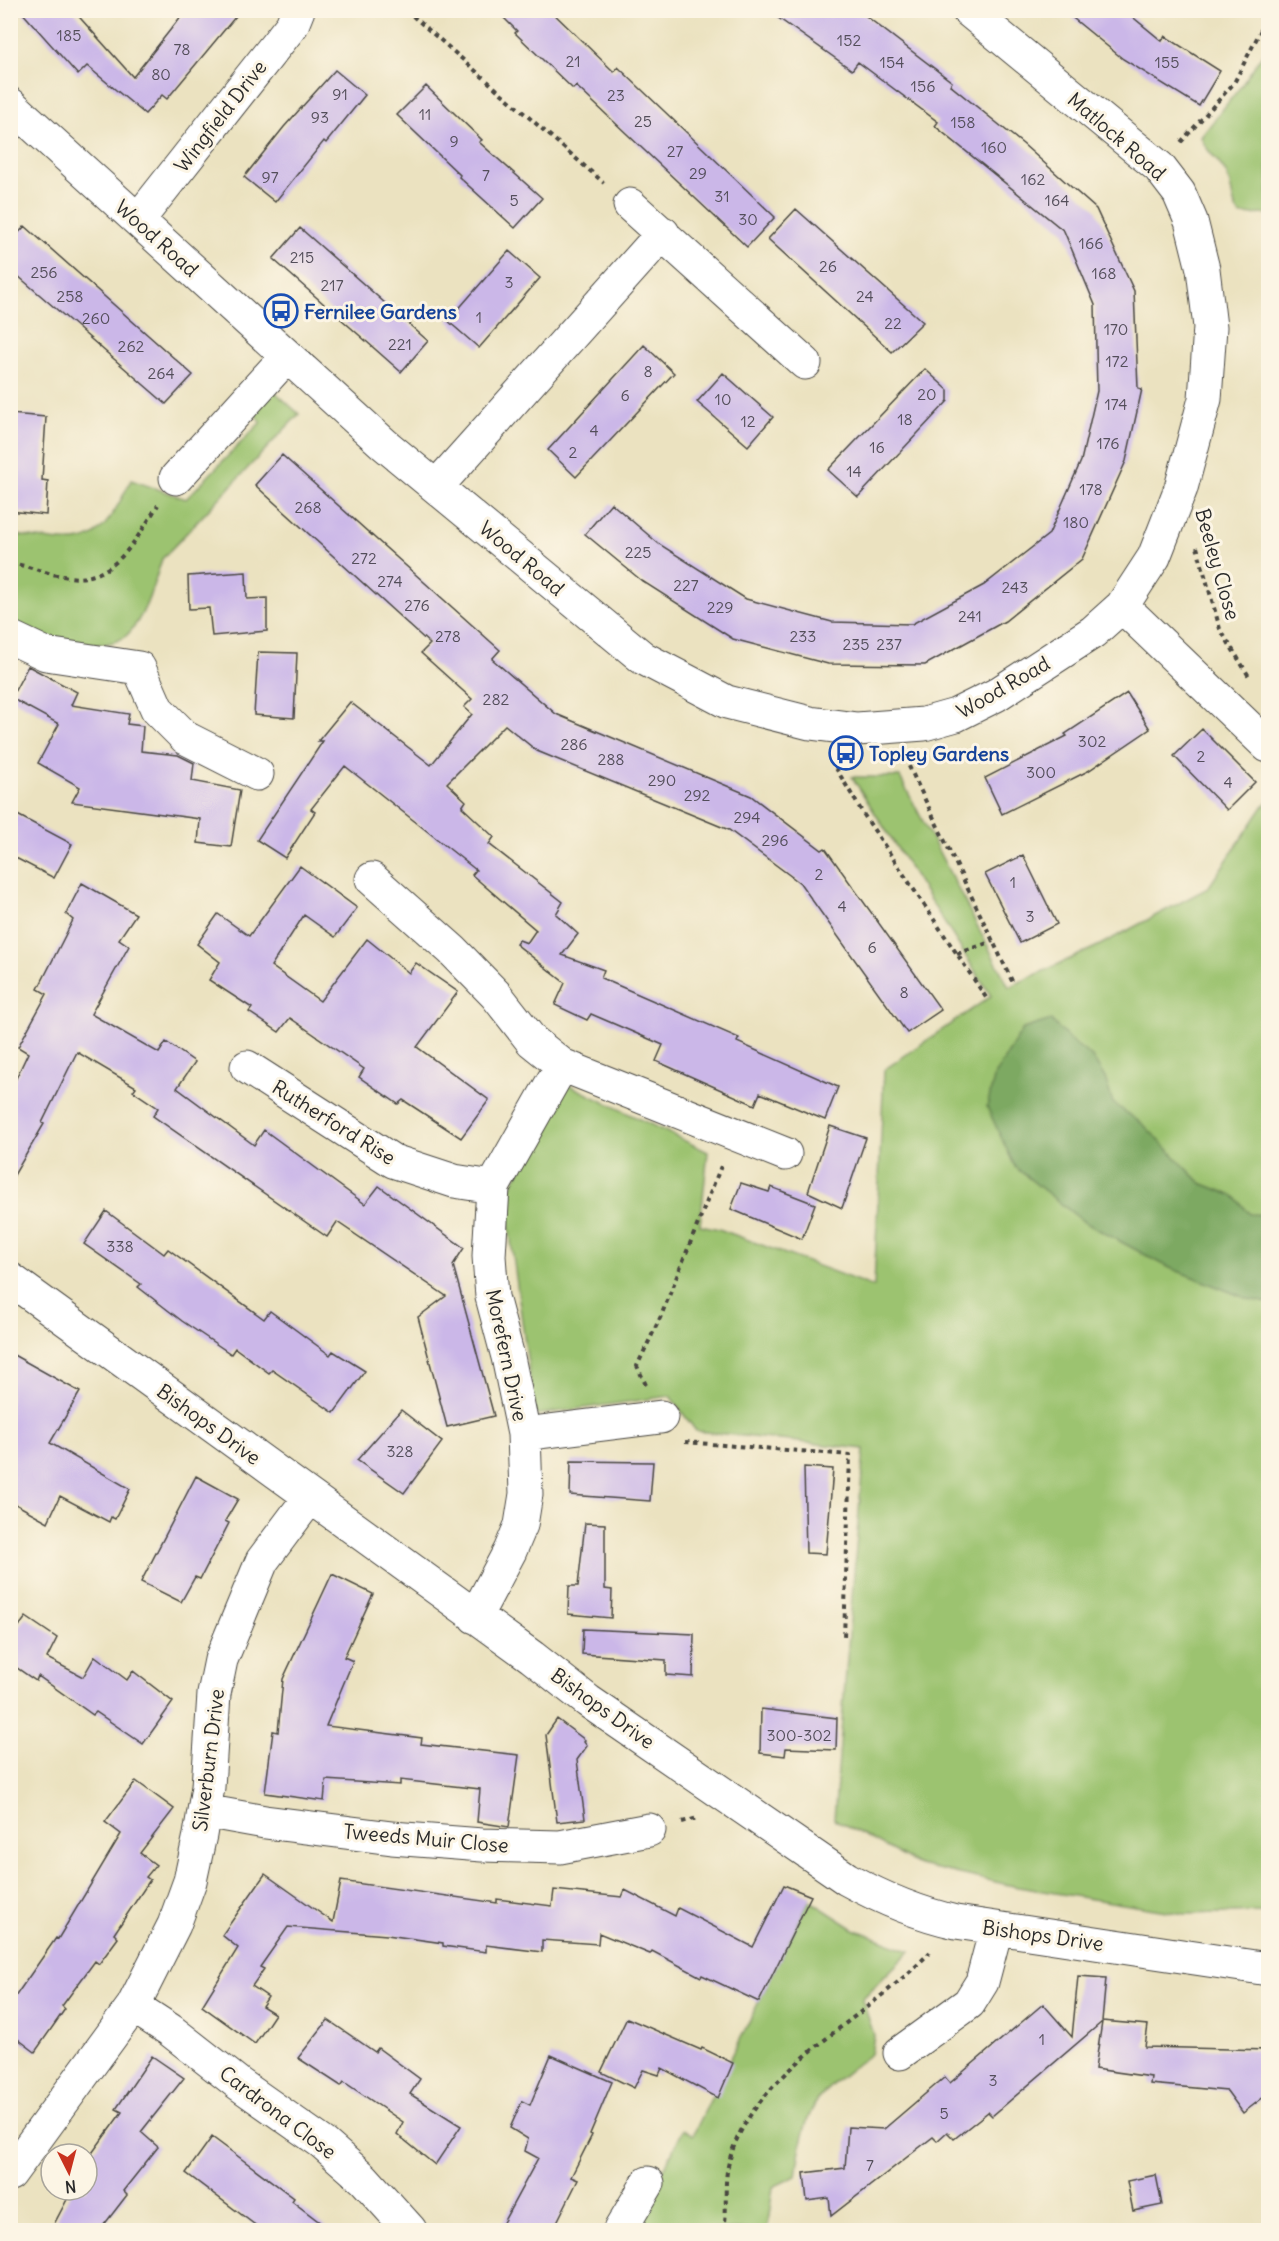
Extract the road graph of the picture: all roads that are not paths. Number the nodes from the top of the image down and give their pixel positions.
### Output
1 (298, 10) edge
2 (968, 10) edge
3 (10, 104) edge
4 (630, 205) road end
5 (138, 220) junction
6 (663, 233) junction
7 (287, 356) junction
8 (805, 363) dead end
9 (176, 478) road end
10 (437, 486) junction
11 (1122, 606) junction
12 (10, 637) edge
13 (1269, 746) edge
14 (257, 774) dead end
15 (372, 879) dead end
16 (562, 1065) junction
17 (247, 1067) dead end
18 (785, 1154) dead end
19 (493, 1187) junction
20 (10, 1280) edge
21 (661, 1417) road end
22 (524, 1434) junction
23 (310, 1497) junction
24 (475, 1617) junction
25 (204, 1811) junction
26 (649, 1830) dead end
27 (996, 1929) junction
28 (1269, 1969) edge
29 (133, 2006) junction
30 (900, 2053) dead end
31 (10, 2174) edge
32 (648, 2182) dead end
33 (410, 2230) edge
34 (620, 2230) edge

1 - 5 street, Wingfield Drive
2 - 11 street, Matlock Road
3 - 5 street, Wood Road
4 - 6 street
5 - 7 street, Wood Road
6 - 8 street
6 - 10 street
7 - 9 street
7 - 10 street, Wood Road
10 - 11 street, Wood Road
11 - 13 street
12 - 14 street
15 - 16 street
16 - 18 street
16 - 19 street, Morefern Drive
17 - 19 street, Rutherford Rise
19 - 22 street, Morefern Drive
20 - 23 street, Bishops Drive
21 - 22 street
22 - 24 street, Morefern Drive
23 - 24 street, Bishops Drive
23 - 25 street, Silverburn Drive
24 - 27 street, Bishops Drive
25 - 26 street, Tweeds Muir Close
25 - 29 street, Silverburn Drive
27 - 28 street, Bishops Drive
27 - 30 street
29 - 31 street, Silverburn Drive
29 - 33 street, Cardrona Close
32 - 34 street

